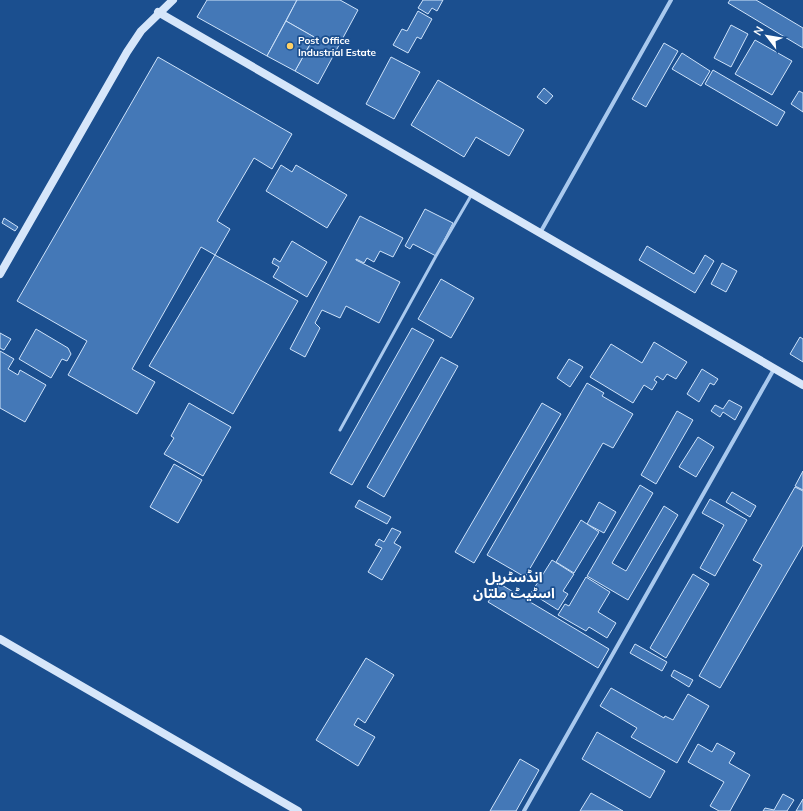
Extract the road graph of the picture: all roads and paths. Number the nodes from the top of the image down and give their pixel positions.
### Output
1 (163, 0) edge
2 (173, 0) edge
3 (671, 0) edge
4 (158, 12) junction
5 (472, 194) junction
6 (540, 233) junction
7 (0, 274) edge
8 (774, 368) junction
9 (803, 385) edge
10 (340, 430) dead end
11 (0, 639) edge
12 (298, 811) edge
13 (524, 811) edge

1 - 4 street
2 - 4 street
3 - 6 street
4 - 5 street
4 - 7 street
5 - 6 street
5 - 10 lane
6 - 8 street
8 - 9 street
8 - 13 street
11 - 12 street

